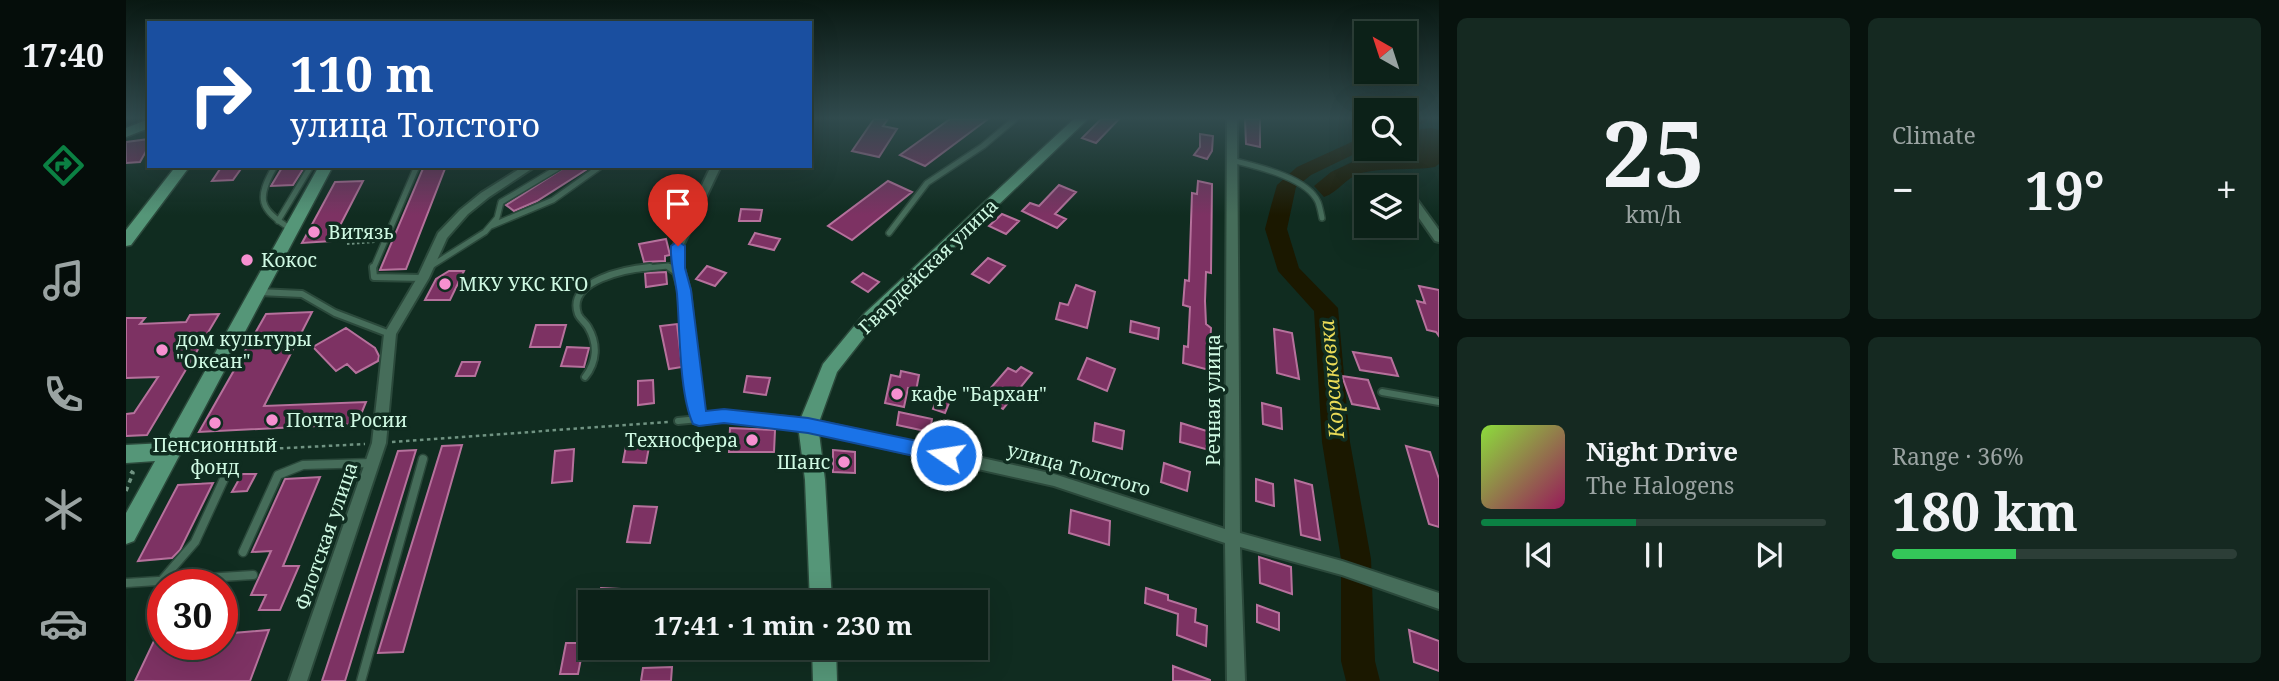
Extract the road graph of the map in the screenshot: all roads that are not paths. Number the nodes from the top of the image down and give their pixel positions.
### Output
1 (977, 151) edge
2 (1048, 151) edge
3 (1231, 151) edge
4 (1231, 160) junction
5 (181, 168) edge
6 (274, 168) edge
7 (310, 168) edge
8 (325, 168) edge
9 (416, 168) edge
10 (528, 168) edge
11 (558, 168) edge
12 (598, 168) edge
13 (715, 168) edge
14 (1417, 208) edge
15 (1322, 218) dead end
16 (285, 225) junction
17 (489, 227) junction
18 (890, 233) dead end
19 (1439, 238) edge
20 (126, 241) edge
21 (425, 274) junction
22 (680, 278) junction
23 (257, 292) junction
24 (390, 334) junction
25 (585, 377) dead end
26 (1382, 392) dead end
27 (1439, 402) edge
28 (699, 412) junction
29 (678, 421) road end
30 (808, 425) junction
31 (175, 452) junction
32 (126, 454) edge
33 (423, 458) dead end
34 (372, 463) junction
35 (223, 479) dead end
36 (126, 534) edge
37 (1232, 538) junction
38 (243, 552) dead end
39 (172, 569) edge
40 (253, 575) dead end
41 (238, 576) edge
42 (1367, 577) joint
43 (147, 581) edge
44 (126, 583) edge
45 (820, 590) edge
46 (1439, 601) edge
47 (824, 660) edge
48 (298, 681) edge
49 (361, 681) edge
50 (825, 681) edge
51 (1236, 681) edge

1 - 18 lane
2 - 30 main road, Гвардейская улица
3 - 4 street, Речная улица
4 - 15 lane
4 - 37 street, Речная улица
5 - 20 main road
6 - 16 lane
7 - 16 lane
8 - 16 main road
9 - 21 lane
10 - 21 street, Флотская улица
11 - 17 lane
12 - 17 lane
13 - 22 street
14 - 19 street
16 - 23 main road
17 - 21 lane
21 - 24 street, Флотская улица
22 - 25 lane
22 - 28 street
23 - 24 lane
23 - 31 main road
24 - 34 street, Флотская улица
26 - 27 lane
28 - 29 lane
28 - 30 street, улица Толстого
30 - 37 street, улица Толстого
30 - 45 main road, Гвардейская улица
31 - 32 main road
31 - 36 main road
33 - 49 lane
34 - 38 lane
34 - 48 street, Флотская улица
35 - 39 lane
37 - 42 street, улица Толстого
37 - 51 street, Речная улица
40 - 41 lane
42 - 46 street, улица Толстого
43 - 44 lane
47 - 50 main road

